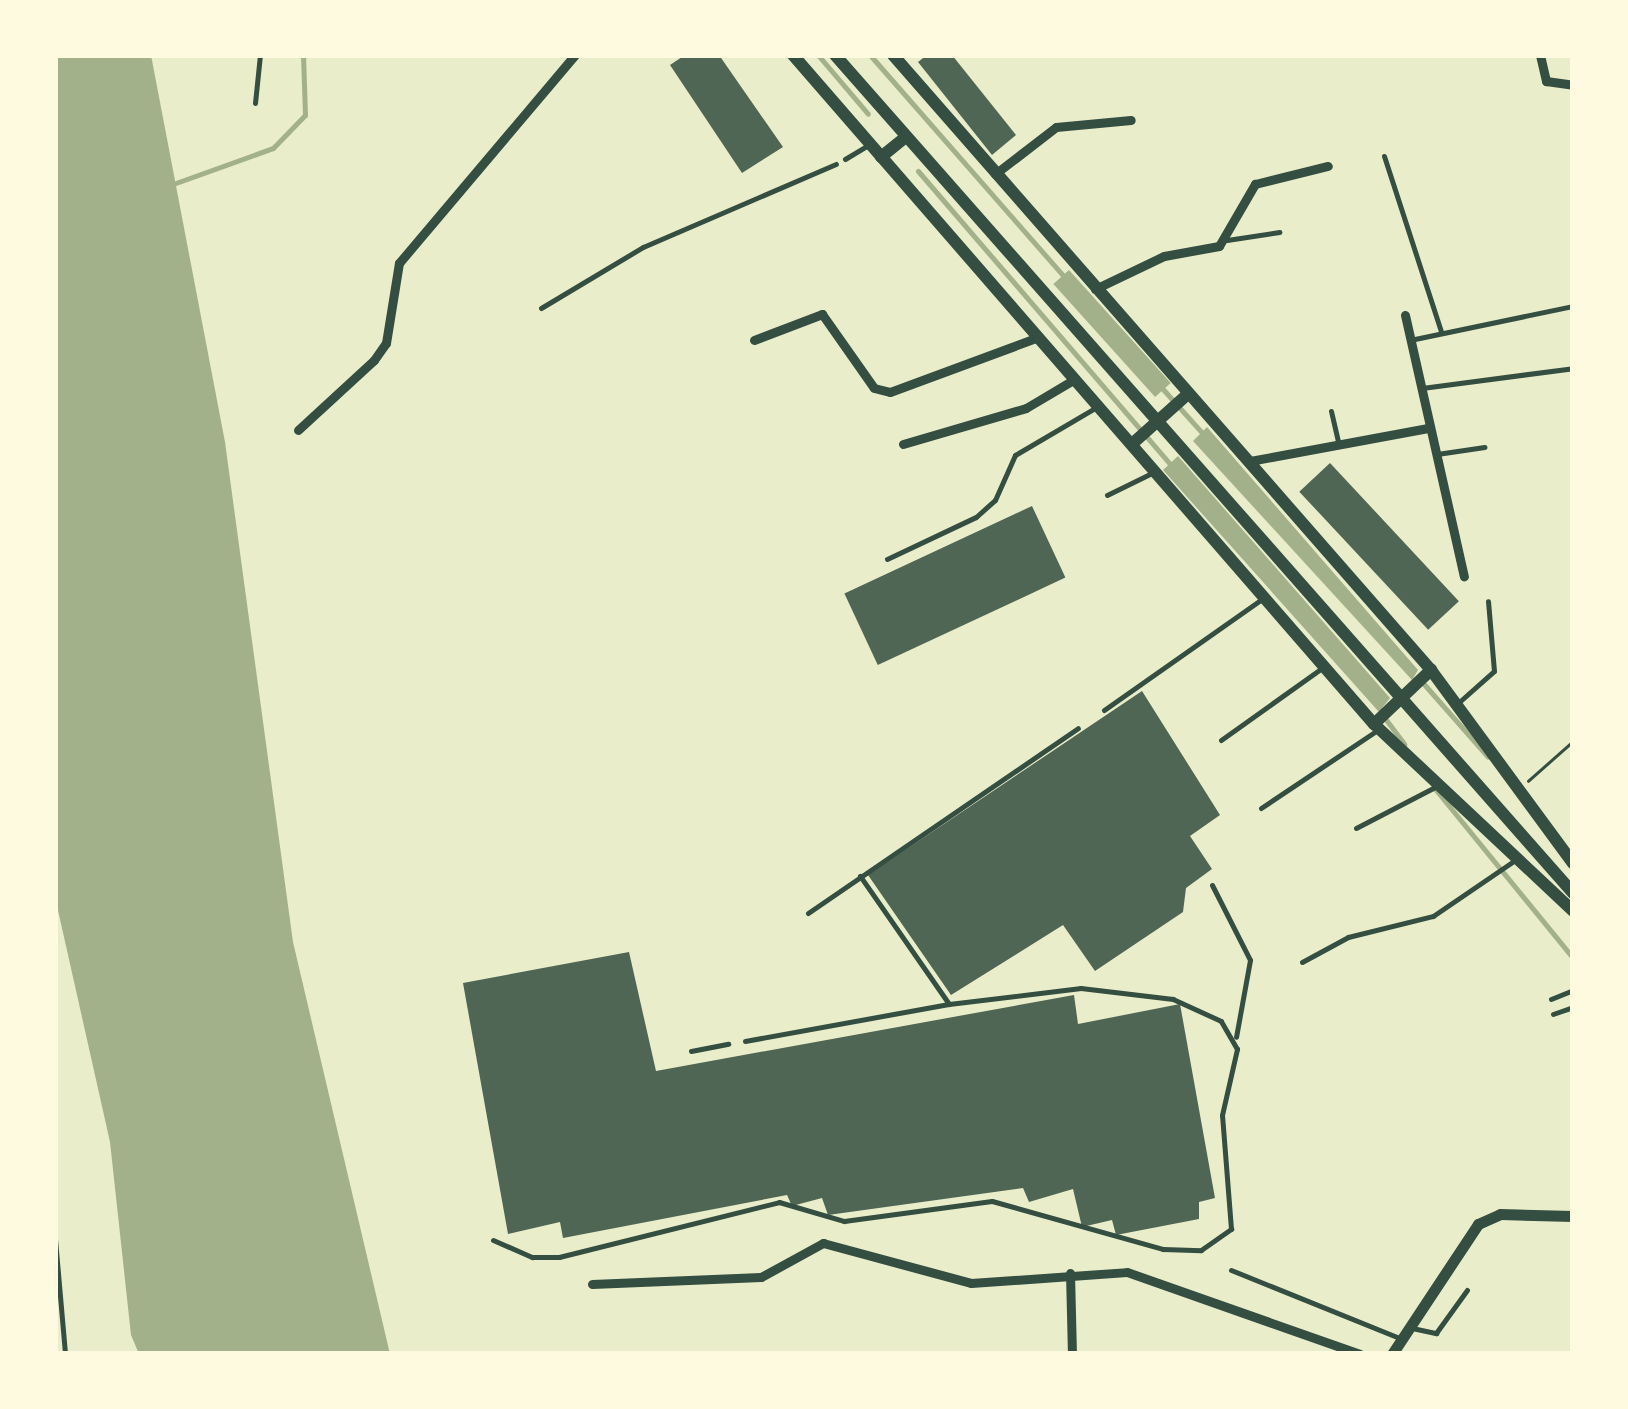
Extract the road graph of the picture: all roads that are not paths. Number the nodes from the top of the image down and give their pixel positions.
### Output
1 (260, 55) edge
2 (575, 55) edge
3 (793, 55) edge
4 (836, 55) edge
5 (893, 55) edge
6 (1540, 55) edge
7 (1573, 85) edge
8 (255, 103) dead end
9 (1131, 120) dead end
10 (906, 137) junction
11 (870, 145) junction
12 (1384, 156) dead end
13 (881, 157) junction
14 (845, 159) dead end
15 (836, 164) dead end
16 (1328, 166) dead end
17 (995, 174) junction
18 (1279, 232) dead end
19 (1227, 240) junction
20 (1095, 289) junction
21 (1573, 306) edge
22 (541, 308) dead end
23 (1404, 315) dead end
24 (1442, 331) junction
25 (1038, 337) junction
26 (754, 340) dead end
27 (1409, 340) junction
28 (1573, 368) edge
29 (1075, 379) junction
30 (1418, 388) junction
31 (1188, 394) junction
32 (1098, 406) junction
33 (1331, 411) dead end
34 (1156, 422) junction
35 (1428, 428) junction
36 (298, 430) dead end
37 (903, 444) dead end
38 (1132, 444) junction
39 (1338, 445) junction
40 (1484, 448) dead end
41 (1434, 455) junction
42 (1250, 461) junction
43 (1155, 471) junction
44 (1107, 495) dead end
45 (887, 559) dead end
46 (1464, 576) dead end
47 (1264, 597) junction
48 (1488, 601) dead end
49 (1324, 666) junction
50 (1431, 670) junction
51 (1404, 698) junction
52 (1458, 704) junction
53 (1104, 710) dead end
54 (1376, 727) junction
55 (1078, 728) dead end
56 (1221, 740) dead end
57 (1438, 785) junction
58 (1261, 808) dead end
59 (1356, 828) dead end
60 (1517, 859) junction
61 (1573, 863) edge
62 (860, 876) junction
63 (1212, 885) dead end
64 (1573, 893) edge
65 (1573, 910) edge
66 (808, 913) dead end
67 (1302, 962) dead end
68 (1573, 990) edge
69 (1551, 999) dead end
70 (949, 1004) junction
71 (1573, 1007) edge
72 (1553, 1014) dead end
73 (1236, 1037) junction
74 (744, 1041) dead end
75 (728, 1044) dead end
76 (691, 1051) dead end
77 (1573, 1216) edge
78 (55, 1239) edge
79 (493, 1240) dead end
80 (1231, 1270) dead end
81 (1070, 1273) junction
82 (592, 1284) dead end
83 (1466, 1290) dead end
84 (1410, 1327) junction
85 (1402, 1340) junction
86 (64, 1354) edge
87 (1072, 1354) edge
88 (1360, 1354) edge
89 (1392, 1354) edge

1 - 8 lane
2 - 36 street
3 - 11 main road
4 - 10 main road
5 - 17 main road
6 - 7 street
9 - 17 street
10 - 13 main road
10 - 34 main road
11 - 13 main road
11 - 14 lane
12 - 24 lane
13 - 25 main road
15 - 22 lane
16 - 19 street
17 - 20 main road
18 - 19 lane
19 - 20 street
20 - 31 main road
21 - 24 lane
23 - 27 street
24 - 27 lane
25 - 26 street
25 - 29 main road
27 - 30 street
28 - 30 lane
29 - 32 main road
29 - 37 street
30 - 35 street
31 - 34 main road
31 - 42 main road
32 - 38 main road
32 - 45 lane
33 - 39 lane
34 - 38 main road
34 - 51 main road
35 - 39 street
35 - 41 street
38 - 43 main road
39 - 42 street
40 - 41 lane
41 - 46 street
42 - 50 main road
43 - 44 lane
43 - 47 main road
47 - 49 main road
47 - 53 lane
48 - 52 lane
49 - 54 main road
49 - 56 lane
50 - 51 main road
50 - 52 main road
51 - 54 main road
51 - 64 main road
52 - 61 main road
54 - 57 main road
54 - 58 lane
55 - 62 lane
57 - 59 lane
57 - 60 main road
60 - 65 main road
60 - 67 lane
62 - 66 lane
62 - 70 lane
63 - 73 lane
68 - 69 lane
70 - 73 lane
70 - 74 lane
71 - 72 lane
73 - 79 lane
75 - 76 lane
77 - 84 street
78 - 86 lane
80 - 85 lane
81 - 82 street
81 - 87 street
81 - 88 street
83 - 84 lane
84 - 85 street
85 - 89 street

